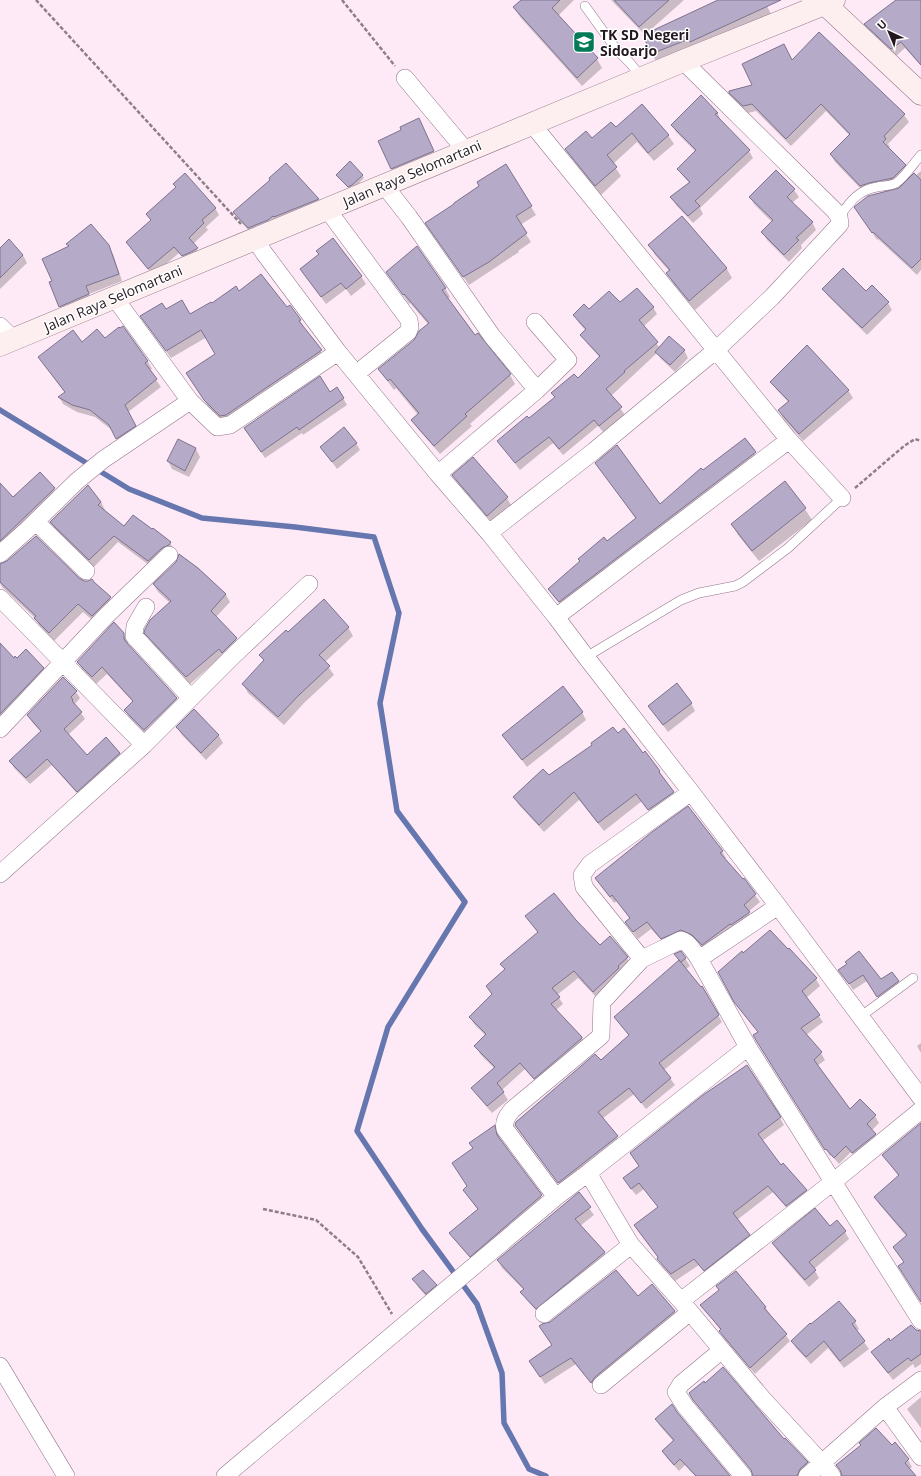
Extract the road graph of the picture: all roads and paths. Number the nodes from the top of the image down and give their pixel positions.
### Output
1 (36, 0) edge
2 (342, 0) edge
3 (824, 1) edge
4 (585, 6) dead end
5 (683, 61) junction
6 (405, 78) joint
7 (642, 78) junction
8 (921, 94) edge
9 (532, 124) junction
10 (466, 151) junction
11 (921, 155) edge
12 (384, 185) junction
13 (327, 209) junction
14 (839, 217) junction
15 (255, 239) junction
16 (114, 297) junction
17 (535, 322) dead end
18 (4, 337) edge
19 (716, 350) junction
20 (338, 352) junction
21 (356, 374) junction
22 (537, 390) junction
23 (190, 401) junction
24 (789, 440) junction
25 (921, 441) edge
26 (438, 474) junction
27 (842, 498) junction
28 (36, 522) junction
29 (489, 532) junction
30 (0, 554) edge
31 (169, 554) dead end
32 (86, 571) dead end
33 (309, 584) dead end
34 (0, 598) edge
35 (146, 607) dead end
36 (556, 616) junction
37 (586, 657) junction
38 (64, 662) junction
39 (191, 698) junction
40 (0, 729) edge
41 (144, 745) junction
42 (691, 792) junction
43 (0, 874) edge
44 (778, 906) junction
45 (642, 959) junction
46 (698, 959) junction
47 (913, 978) dead end
48 (860, 1017) junction
49 (748, 1047) junction
50 (921, 1098) edge
51 (921, 1110) edge
52 (588, 1174) junction
53 (833, 1182) junction
54 (556, 1197) junction
55 (263, 1209) dead end
56 (631, 1245) junction
57 (685, 1306) junction
58 (544, 1314) dead end
59 (921, 1321) edge
60 (401, 1328) junction
61 (722, 1350) junction
62 (0, 1366) edge
63 (921, 1380) edge
64 (601, 1385) dead end
65 (885, 1406) junction
66 (921, 1457) edge
67 (827, 1470) edge
68 (66, 1476) edge
69 (225, 1476) edge
70 (743, 1476) edge
71 (807, 1476) edge

1 - 15 path
2 - 6 path
3 - 5 main road, Jalan Raya Selomartani
3 - 8 main road
4 - 7 lane
5 - 7 main road, Jalan Raya Selomartani
5 - 14 street
6 - 10 street
7 - 9 main road, Jalan Raya Selomartani
9 - 10 main road, Jalan Raya Selomartani
9 - 19 street
10 - 12 main road, Jalan Raya Selomartani
11 - 14 lane
12 - 13 main road, Jalan Raya Selomartani
12 - 22 street
13 - 15 main road, Jalan Raya Selomartani
13 - 21 street
14 - 19 street
15 - 16 main road, Jalan Raya Selomartani
15 - 20 street
16 - 18 main road, Jalan Raya Selomartani
16 - 23 street
17 - 22 street
19 - 24 street
19 - 29 street
20 - 21 street
20 - 23 street
21 - 26 street
22 - 26 street
23 - 28 street
24 - 27 street
24 - 36 street
25 - 27 path
26 - 29 street
27 - 37 lane
28 - 30 street
28 - 32 street
29 - 36 street
31 - 38 street
33 - 39 street
34 - 38 street
35 - 39 street
36 - 37 street
37 - 42 street
38 - 40 street
38 - 41 street
39 - 41 street
41 - 43 street
42 - 44 street
42 - 45 street
44 - 46 street
44 - 48 street
45 - 46 street
45 - 54 street
46 - 49 street
47 - 48 lane
48 - 50 street
49 - 52 street
49 - 53 street
51 - 53 street
52 - 54 street
52 - 56 street
53 - 57 street
53 - 59 street
54 - 60 street
55 - 60 path
56 - 57 street
56 - 58 street
57 - 61 street
57 - 64 street
60 - 69 street
61 - 67 street
61 - 70 street
62 - 68 street
63 - 65 street
65 - 66 street
65 - 67 street
67 - 71 street

